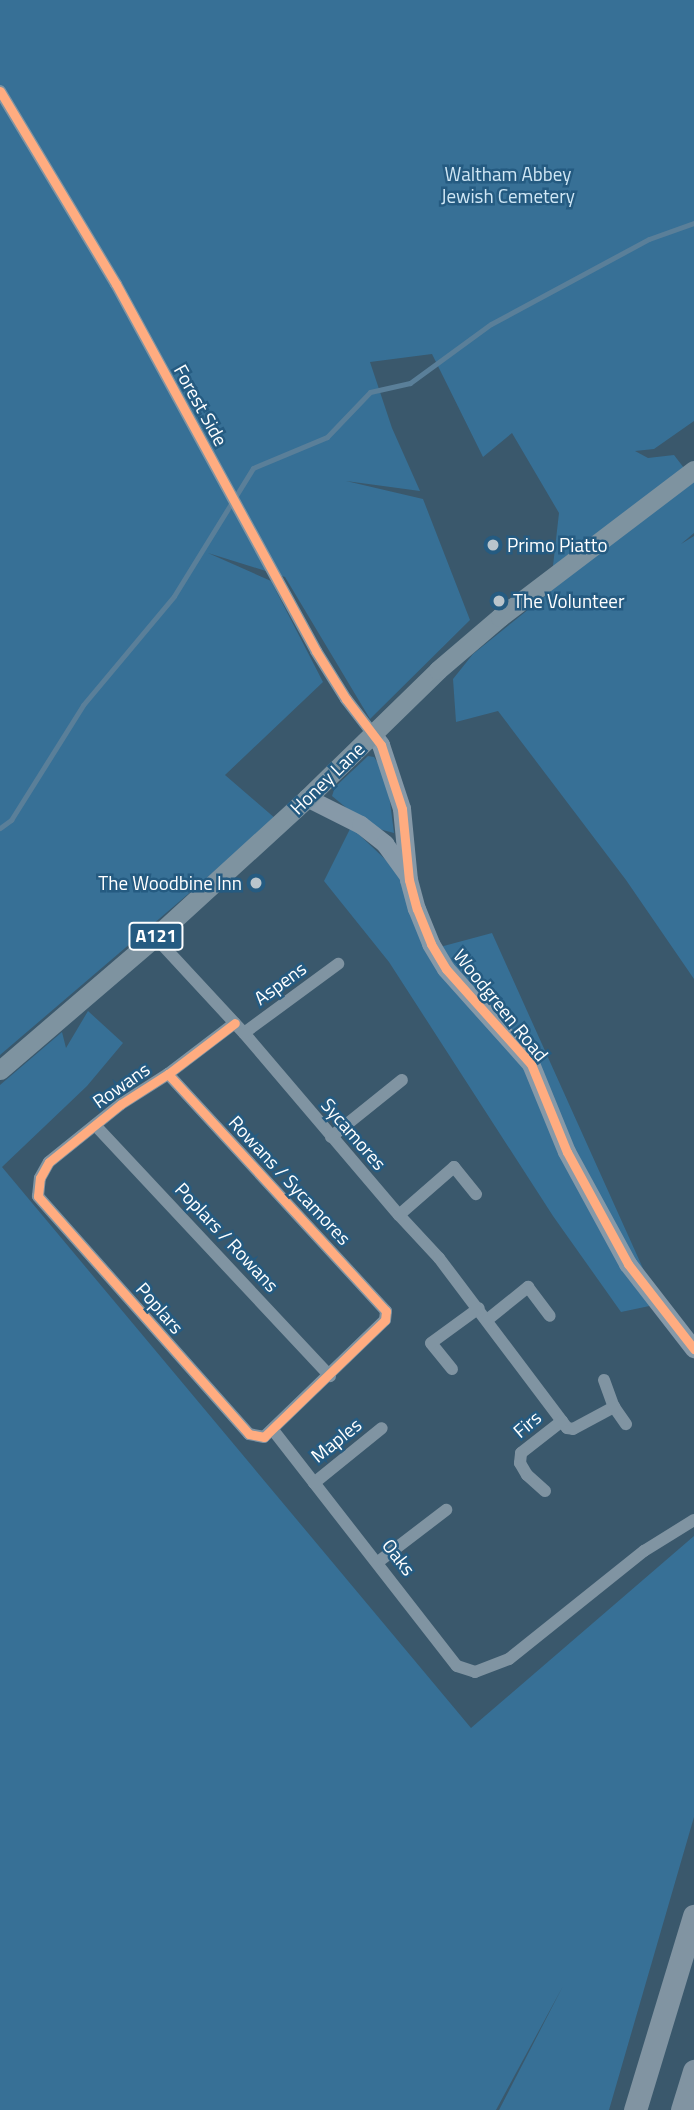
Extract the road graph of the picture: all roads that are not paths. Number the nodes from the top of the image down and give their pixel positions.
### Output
1 (0, 91) edge
2 (694, 470) edge
3 (373, 734) junction
4 (307, 798) junction
5 (409, 880) junction
6 (155, 937) junction
7 (338, 964) dead end
8 (239, 1028) junction
9 (0, 1070) edge
10 (168, 1074) junction
11 (402, 1080) dead end
12 (95, 1125) junction
13 (331, 1137) junction
14 (476, 1194) dead end
15 (399, 1215) junction
16 (479, 1308) junction
17 (550, 1316) dead end
18 (487, 1320) junction
19 (694, 1349) edge
20 (452, 1369) dead end
21 (330, 1376) junction
22 (604, 1380) dead end
23 (614, 1407) junction
24 (562, 1421) junction
25 (626, 1424) dead end
26 (382, 1427) dead end
27 (273, 1430) junction
28 (314, 1483) junction
29 (545, 1491) dead end
30 (446, 1510) dead end
31 (694, 1520) edge
32 (378, 1562) junction
33 (694, 1916) edge
34 (694, 2071) edge
35 (635, 2110) edge
36 (682, 2110) edge

1 - 3 street, Forest Side
2 - 3 main road, Honey Lane / A121
3 - 4 main road, Honey Lane / A121
3 - 5 street, Woodgreen Road
4 - 5 street, Woodgreen Road
4 - 6 main road, Honey Lane / A121
5 - 19 street, Woodgreen Road
6 - 8 street, Sycamores
6 - 9 main road, Honey Lane / A121
7 - 8 street, Aspens
8 - 10 street, Aspens
8 - 13 street, Sycamores
10 - 12 street, Rowans
10 - 21 street, Rowans / Sycamores
11 - 13 street
12 - 21 street, Poplars / Rowans
12 - 27 street, Poplars
13 - 15 street, Sycamores
14 - 15 street
15 - 16 street, Sycamores
16 - 18 street, Sycamores
16 - 20 street
17 - 18 street
18 - 24 street, Sycamores
21 - 27 street
22 - 23 street
23 - 24 street
23 - 25 street
24 - 29 street, Firs
26 - 28 street, Maples
27 - 28 street, Oaks
28 - 32 street, Oaks
30 - 32 street
31 - 32 street, Oaks
33 - 35 highway
34 - 36 highway

